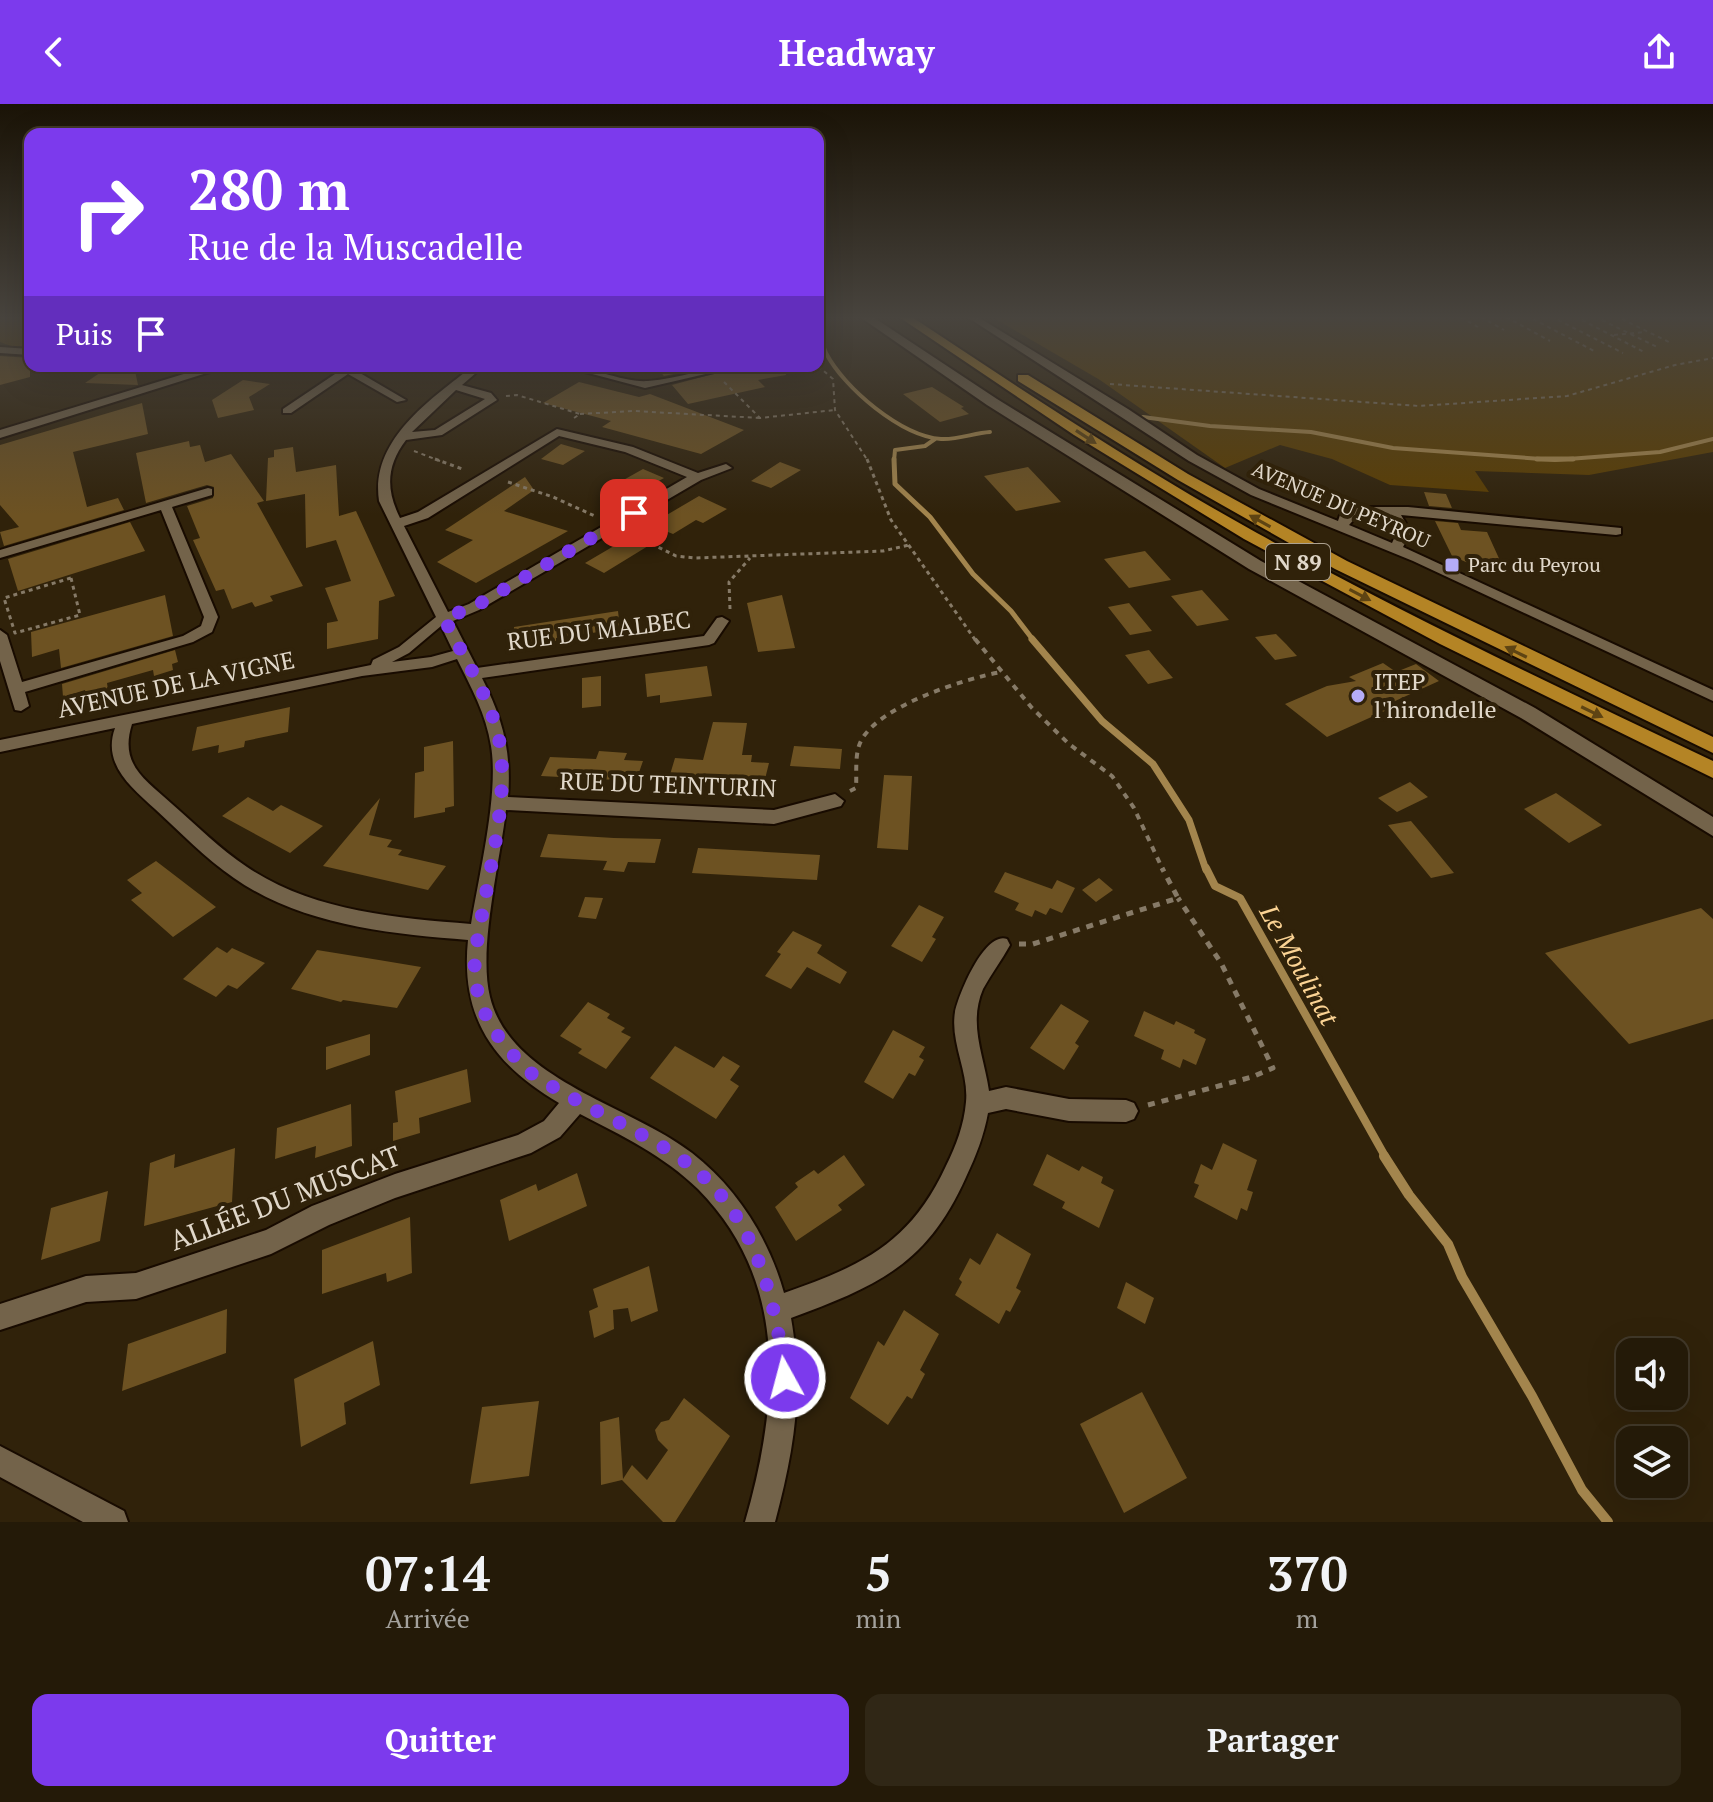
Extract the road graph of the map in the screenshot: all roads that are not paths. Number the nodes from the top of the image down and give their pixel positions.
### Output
1 (167, 383) edge
2 (324, 383) edge
3 (371, 383) edge
4 (458, 383) edge
5 (964, 383) edge
6 (1005, 383) edge
7 (1033, 383) edge
8 (1079, 383) edge
9 (455, 386) junction
10 (401, 400) dead end
11 (287, 411) dead end
12 (0, 434) edge
13 (402, 437) junction
14 (726, 468) dead end
15 (697, 477) junction
16 (208, 492) dead end
17 (165, 504) junction
18 (1382, 512) junction
19 (396, 524) junction
20 (1342, 527) junction
21 (1616, 531) dead end
22 (1396, 549) junction
23 (0, 554) edge
24 (444, 618) junction
25 (722, 621) road end
26 (0, 635) edge
27 (461, 653) junction
28 (362, 671) junction
29 (472, 674) junction
30 (1713, 696) edge
31 (126, 719) junction
32 (0, 746) edge
33 (1713, 746) edge
34 (1713, 770) edge
35 (835, 801) road end
36 (498, 803) junction
37 (1713, 828) edge
38 (479, 933) junction
39 (1000, 945) road end
40 (576, 1101) junction
41 (978, 1104) junction
42 (1126, 1111) road end
43 (775, 1310) junction
44 (0, 1317) edge
45 (0, 1461) edge
46 (113, 1522) edge
47 (760, 1522) edge

1 - 12 street
2 - 11 street
3 - 10 street
4 - 9 street
5 - 37 street
6 -> 34 highway, N 89
33 -> 7 highway, N 89
8 - 20 street, AVENUE DU PEYROU
9 - 13 street
9 - 13 street
13 - 19 street
14 - 15 street, AVENUE DE LA VIGNE
15 - 19 street
15 - 24 street, AVENUE DE LA VIGNE
16 - 17 street
17 - 23 street
17 - 26 street
18 - 20 street
18 - 21 street
18 - 22 street
19 - 24 street
20 - 22 street, AVENUE DU PEYROU
22 - 30 street, AVENUE DU PEYROU
24 - 27 street
24 - 28 street, AVENUE DE LA VIGNE
25 - 29 street, RUE DU MALBEC
27 - 28 street, AVENUE DE LA VIGNE
27 - 29 street
28 - 31 street, AVENUE DE LA VIGNE
29 - 36 street
31 - 32 street, AVENUE DE LA VIGNE
31 - 38 street
35 - 36 street, RUE DU TEINTURIN
36 - 38 street
38 - 40 street
39 - 41 street
40 - 43 street
40 - 44 street, ALLÉE DU MUSCAT
41 - 42 street
41 - 43 street
43 - 47 street
45 - 46 street

